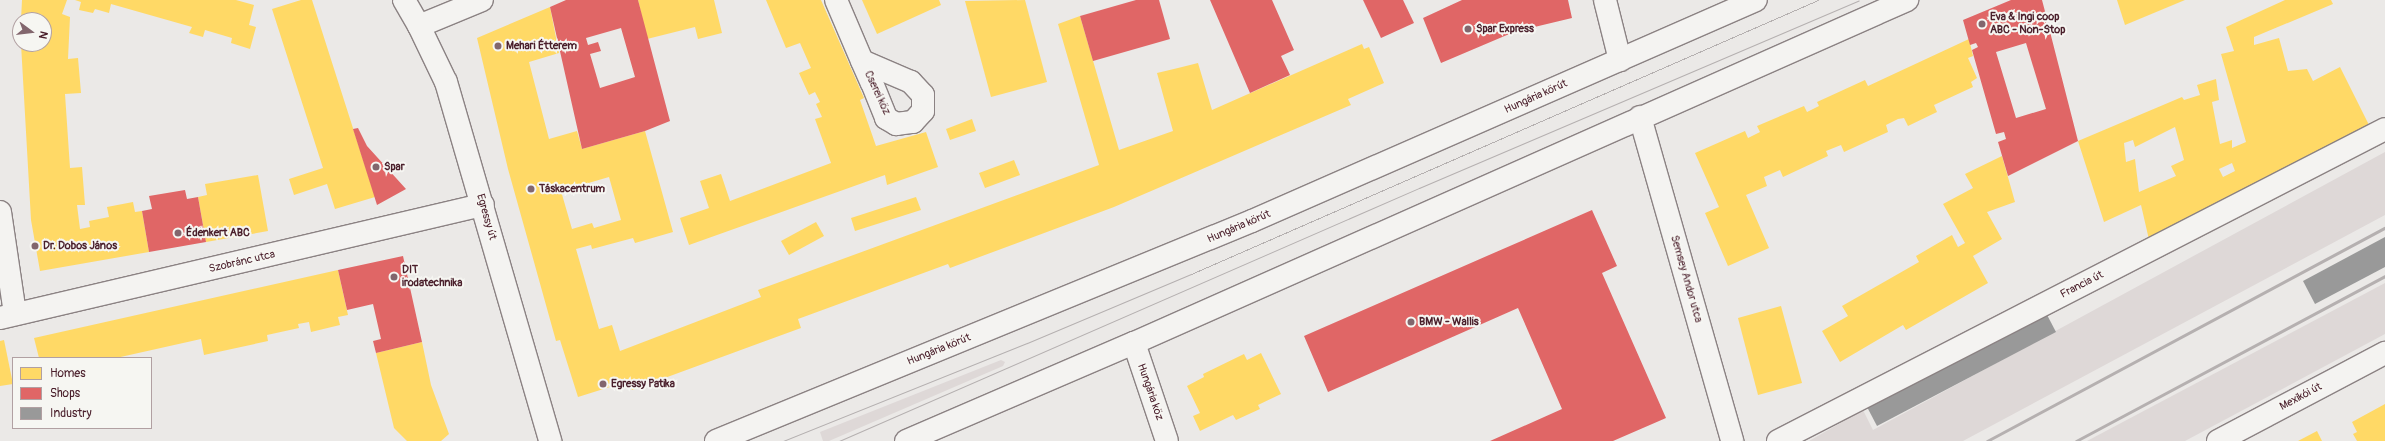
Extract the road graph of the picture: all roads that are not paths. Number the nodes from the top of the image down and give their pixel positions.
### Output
1 (404, 0) edge
2 (482, 0) edge
3 (836, 0) edge
4 (1605, 0) edge
5 (1756, 0) edge
6 (1907, 0) edge
7 (419, 26) junction
8 (1620, 60) junction
9 (862, 61) dead end
10 (1640, 117) junction
11 (2385, 129) edge
12 (483, 205) junction
13 (0, 212) edge
14 (7, 316) edge
15 (1134, 343) junction
16 (2385, 353) edge
17 (550, 441) edge
18 (716, 441) edge
19 (906, 441) edge
20 (1167, 441) edge
21 (1732, 441) edge
22 (1778, 441) edge
23 (2218, 441) edge

1 - 7 street, Egressy út
2 - 7 street
3 - 9 street, Cserei köz
4 - 8 street
5 - 8 street, Hungária körút
6 - 10 street
7 - 12 street, Egressy út
8 - 18 street, Hungária körút
10 - 15 street
10 - 21 street, Semsey Andor utca
11 - 22 street, Francia út
12 - 14 street, Szobránc utca
12 - 17 street, Egressy út
13 - 14 street
15 - 19 street
15 - 20 street, Hungária köz
16 - 23 street, Mexikói út

